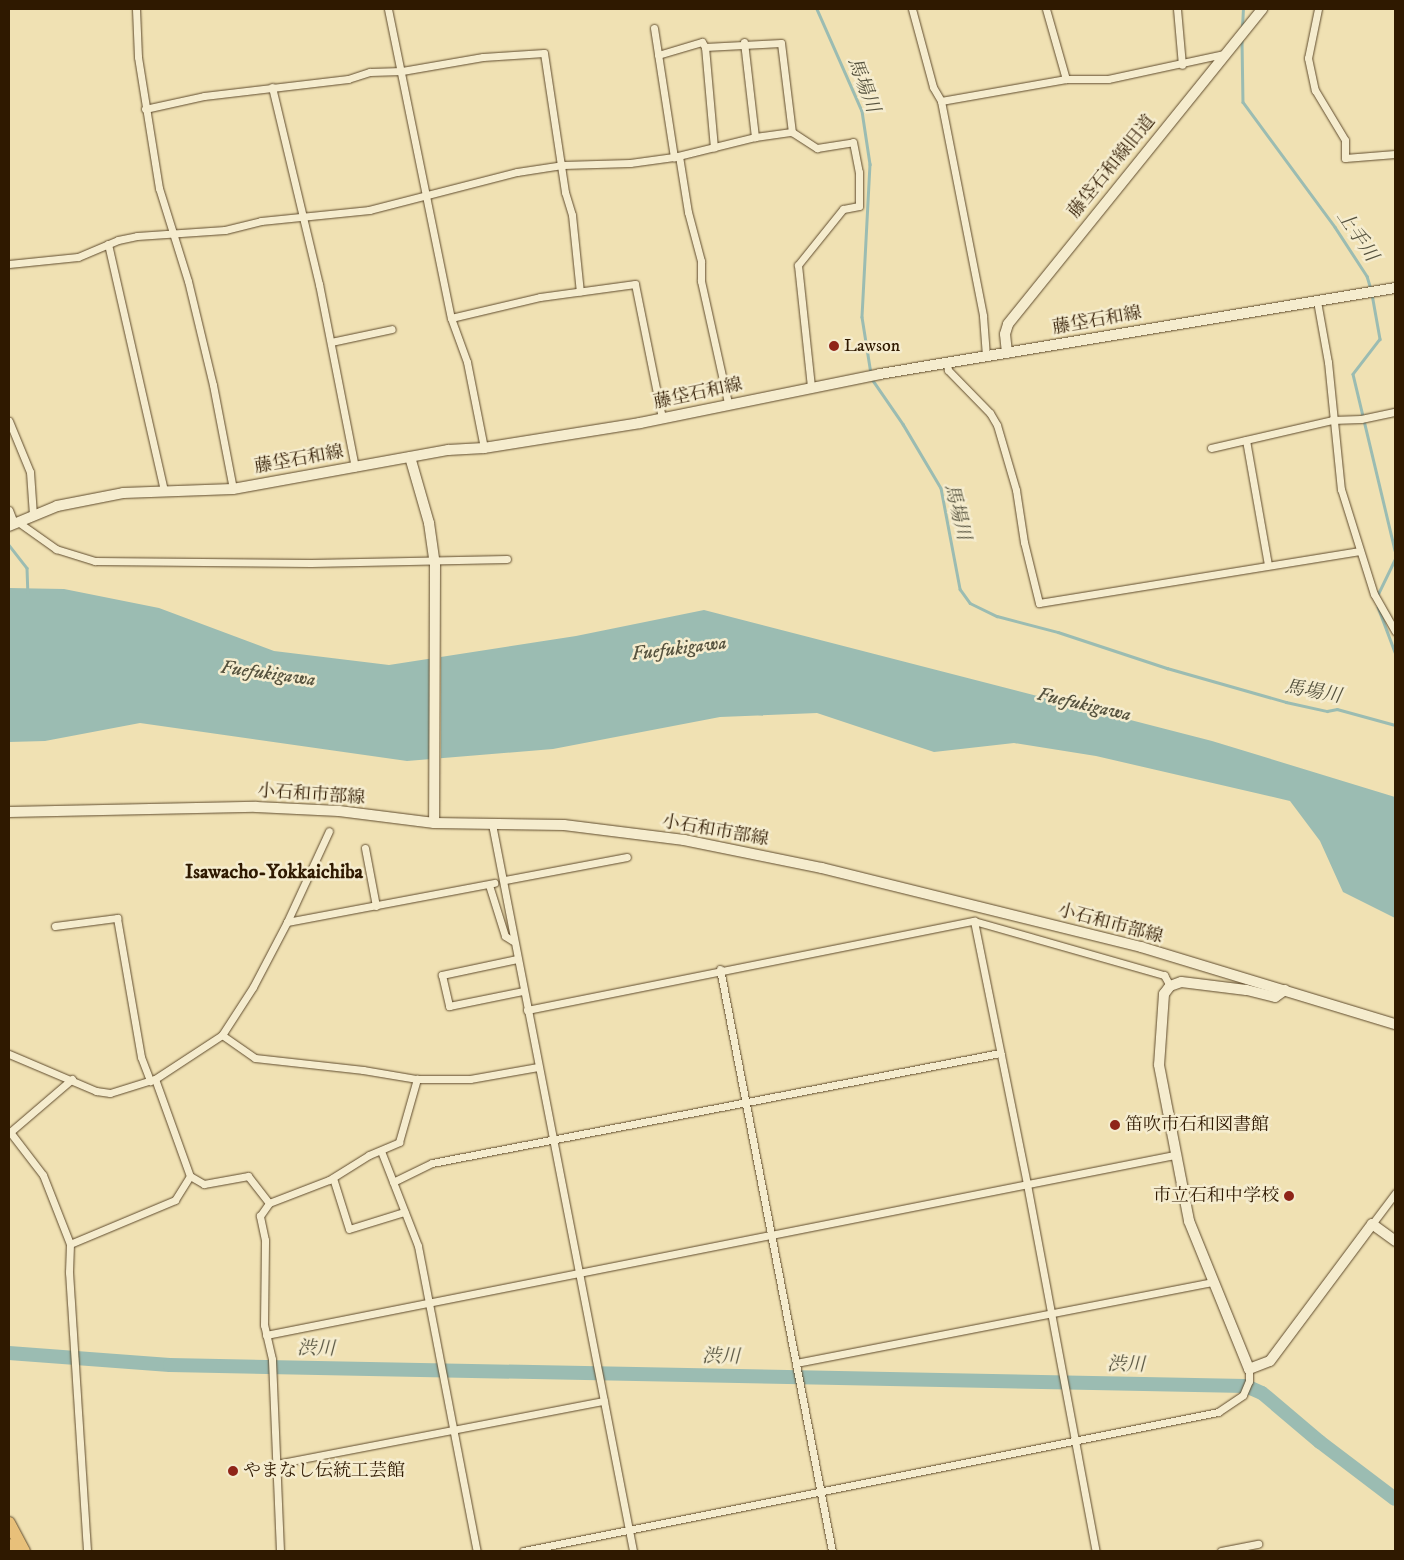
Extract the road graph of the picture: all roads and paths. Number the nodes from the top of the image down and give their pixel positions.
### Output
1 (136, 9) edge
2 (388, 9) edge
3 (912, 9) edge
4 (1046, 9) edge
5 (1177, 9) edge
6 (1262, 9) edge
7 (1318, 9) edge
8 (654, 28) dead end
9 (744, 42) junction
10 (705, 46) junction
11 (658, 54) junction
12 (1224, 54) junction
13 (1182, 65) junction
14 (402, 71) junction
15 (1066, 79) junction
16 (272, 87) junction
17 (940, 101) junction
18 (145, 109) junction
19 (792, 132) junction
20 (755, 137) junction
21 (714, 148) junction
22 (1395, 154) edge
23 (676, 157) junction
24 (563, 165) junction
25 (426, 197) junction
26 (303, 215) junction
27 (174, 232) junction
28 (108, 244) junction
29 (9, 264) edge
30 (1395, 288) edge
31 (580, 292) junction
32 (1317, 301) junction
33 (451, 318) junction
34 (392, 329) dead end
35 (331, 342) junction
36 (1007, 353) junction
37 (986, 356) junction
38 (947, 363) junction
39 (811, 387) junction
40 (728, 403) junction
41 (1395, 412) edge
42 (662, 418) junction
43 (1332, 420) junction
44 (9, 421) edge
45 (1246, 440) junction
46 (484, 448) junction
47 (1210, 448) dead end
48 (410, 457) junction
49 (355, 467) junction
50 (233, 489) junction
51 (164, 490) junction
52 (9, 510) edge
53 (33, 515) junction
54 (13, 524) edge
55 (1360, 551) junction
56 (507, 559) dead end
57 (435, 562) junction
58 (1268, 565) junction
59 (1395, 631) edge
60 (9, 812) edge
61 (434, 824) junction
62 (492, 824) junction
63 (329, 831) dead end
64 (365, 848) dead end
65 (627, 857) dead end
66 (506, 880) dead end
67 (376, 906) junction
68 (974, 921) junction
69 (287, 922) junction
70 (55, 926) dead end
71 (513, 941) junction
72 (516, 959) junction
73 (720, 969) junction
74 (1170, 986) junction
75 (1285, 990) junction
76 (523, 991) junction
77 (527, 1010) junction
78 (1395, 1024) edge
79 (222, 1035) junction
80 (1000, 1053) junction
81 (9, 1054) edge
82 (538, 1067) junction
83 (72, 1079) junction
84 (153, 1080) junction
85 (417, 1080) junction
86 (746, 1103) junction
87 (9, 1133) edge
88 (553, 1142) junction
89 (381, 1151) junction
90 (1174, 1155) junction
91 (190, 1176) junction
92 (333, 1178) junction
93 (393, 1182) junction
94 (1027, 1184) junction
95 (1395, 1193) edge
96 (269, 1203) junction
97 (404, 1212) junction
98 (1372, 1224) junction
99 (771, 1234) junction
100 (1395, 1241) edge
101 (70, 1244) junction
102 (579, 1273) junction
103 (1213, 1282) junction
104 (429, 1302) junction
105 (1052, 1314) junction
106 (266, 1335) junction
107 (797, 1367) junction
108 (1249, 1369) junction
109 (604, 1401) junction
110 (454, 1430) junction
111 (1074, 1441) junction
112 (276, 1464) junction
113 (822, 1491) junction
114 (9, 1523) edge
115 (628, 1530) junction
116 (1258, 1544) dead end
117 (9, 1545) edge
118 (12, 1551) edge
119 (24, 1551) edge
120 (87, 1551) edge
121 (280, 1551) edge
122 (477, 1551) edge
123 (523, 1551) edge
124 (633, 1551) edge
125 (832, 1551) edge
126 (1096, 1551) edge
127 (1221, 1551) edge

1 - 18 street
2 - 14 street
3 - 17 street
4 - 15 street
5 - 13 street
6 - 12 main road, 藤垈石和線旧道
7 - 22 street
8 - 11 street
9 - 10 street
9 - 19 street
9 - 20 street
10 - 11 street
10 - 21 street
11 - 23 street
12 - 13 street
12 - 36 main road, 藤垈石和線旧道
13 - 15 street
14 - 16 street
14 - 24 street
14 - 25 street
15 - 17 street
16 - 18 street
16 - 26 street
17 - 37 street
18 - 27 street
19 - 20 street
19 - 39 street
20 - 21 street
21 - 23 street
23 - 24 street
23 - 40 street
24 - 25 street
24 - 31 street
25 - 26 street
25 - 33 street
26 - 27 street
26 - 35 street
27 - 28 street
27 - 50 street
28 - 29 street
28 - 51 street
30 - 32 main road, 藤垈石和線
31 - 33 street
31 - 42 street
32 - 36 main road, 藤垈石和線
32 - 43 street
33 - 46 street
34 - 35 street
35 - 49 street
36 - 37 main road, 藤垈石和線
37 - 38 main road, 藤垈石和線
38 - 39 main road, 藤垈石和線
38 - 58 street
39 - 40 main road, 藤垈石和線
40 - 42 main road, 藤垈石和線
41 - 43 street
42 - 46 main road, 藤垈石和線
43 - 45 street
43 - 55 street
44 - 53 street
45 - 47 street
45 - 58 street
46 - 48 main road, 藤垈石和線
48 - 49 main road, 藤垈石和線
48 - 57 main road
49 - 50 main road, 藤垈石和線
50 - 51 main road, 藤垈石和線
51 - 53 main road, 藤垈石和線
52 - 54 street
53 - 54 main road, 藤垈石和線
54 - 57 street
55 - 58 street
55 - 59 street
56 - 57 street
57 - 61 main road
60 - 61 main road, 小石和市部線
61 - 62 main road, 小石和市部線
62 - 71 street
62 - 75 main road, 小石和市部線
63 - 69 street
64 - 67 street
65 - 66 street
67 - 69 street
67 - 71 street
68 - 73 street
68 - 74 street
68 - 80 street
69 - 79 street
70 - 84 street
71 - 72 street
72 - 76 street
72 - 76 street
73 - 77 street
73 - 86 street
74 - 75 main road
74 - 90 main road
75 - 78 main road, 小石和市部線
76 - 77 street
77 - 82 street
79 - 84 street
79 - 85 street
80 - 86 street
80 - 94 street
81 - 83 street
82 - 85 street
82 - 88 street
83 - 84 street
83 - 87 street
84 - 91 street
85 - 89 street
86 - 88 street
86 - 99 street
87 - 101 street
88 - 93 street
88 - 102 street
89 - 92 street
89 - 93 street
90 - 94 street
90 - 103 main road
91 - 96 street
91 - 101 street
92 - 96 street
92 - 97 street
93 - 97 street
94 - 99 street
94 - 105 street
95 - 98 street
96 - 106 street
97 - 104 street
98 - 100 main road
98 - 108 main road
99 - 102 street
99 - 107 street
101 - 120 street
102 - 104 street
102 - 109 street
103 - 105 street
103 - 108 main road
104 - 106 street
104 - 110 street
105 - 107 street
105 - 111 street
106 - 112 street
107 - 113 street
108 - 111 street
109 - 110 street
109 - 115 street
110 - 112 street
110 - 122 street
111 - 113 street
111 - 126 street
112 - 121 street
113 - 115 street
113 - 125 street
114 - 119 highway
115 - 123 street
115 - 124 street
116 - 127 street
117 - 118 highway

